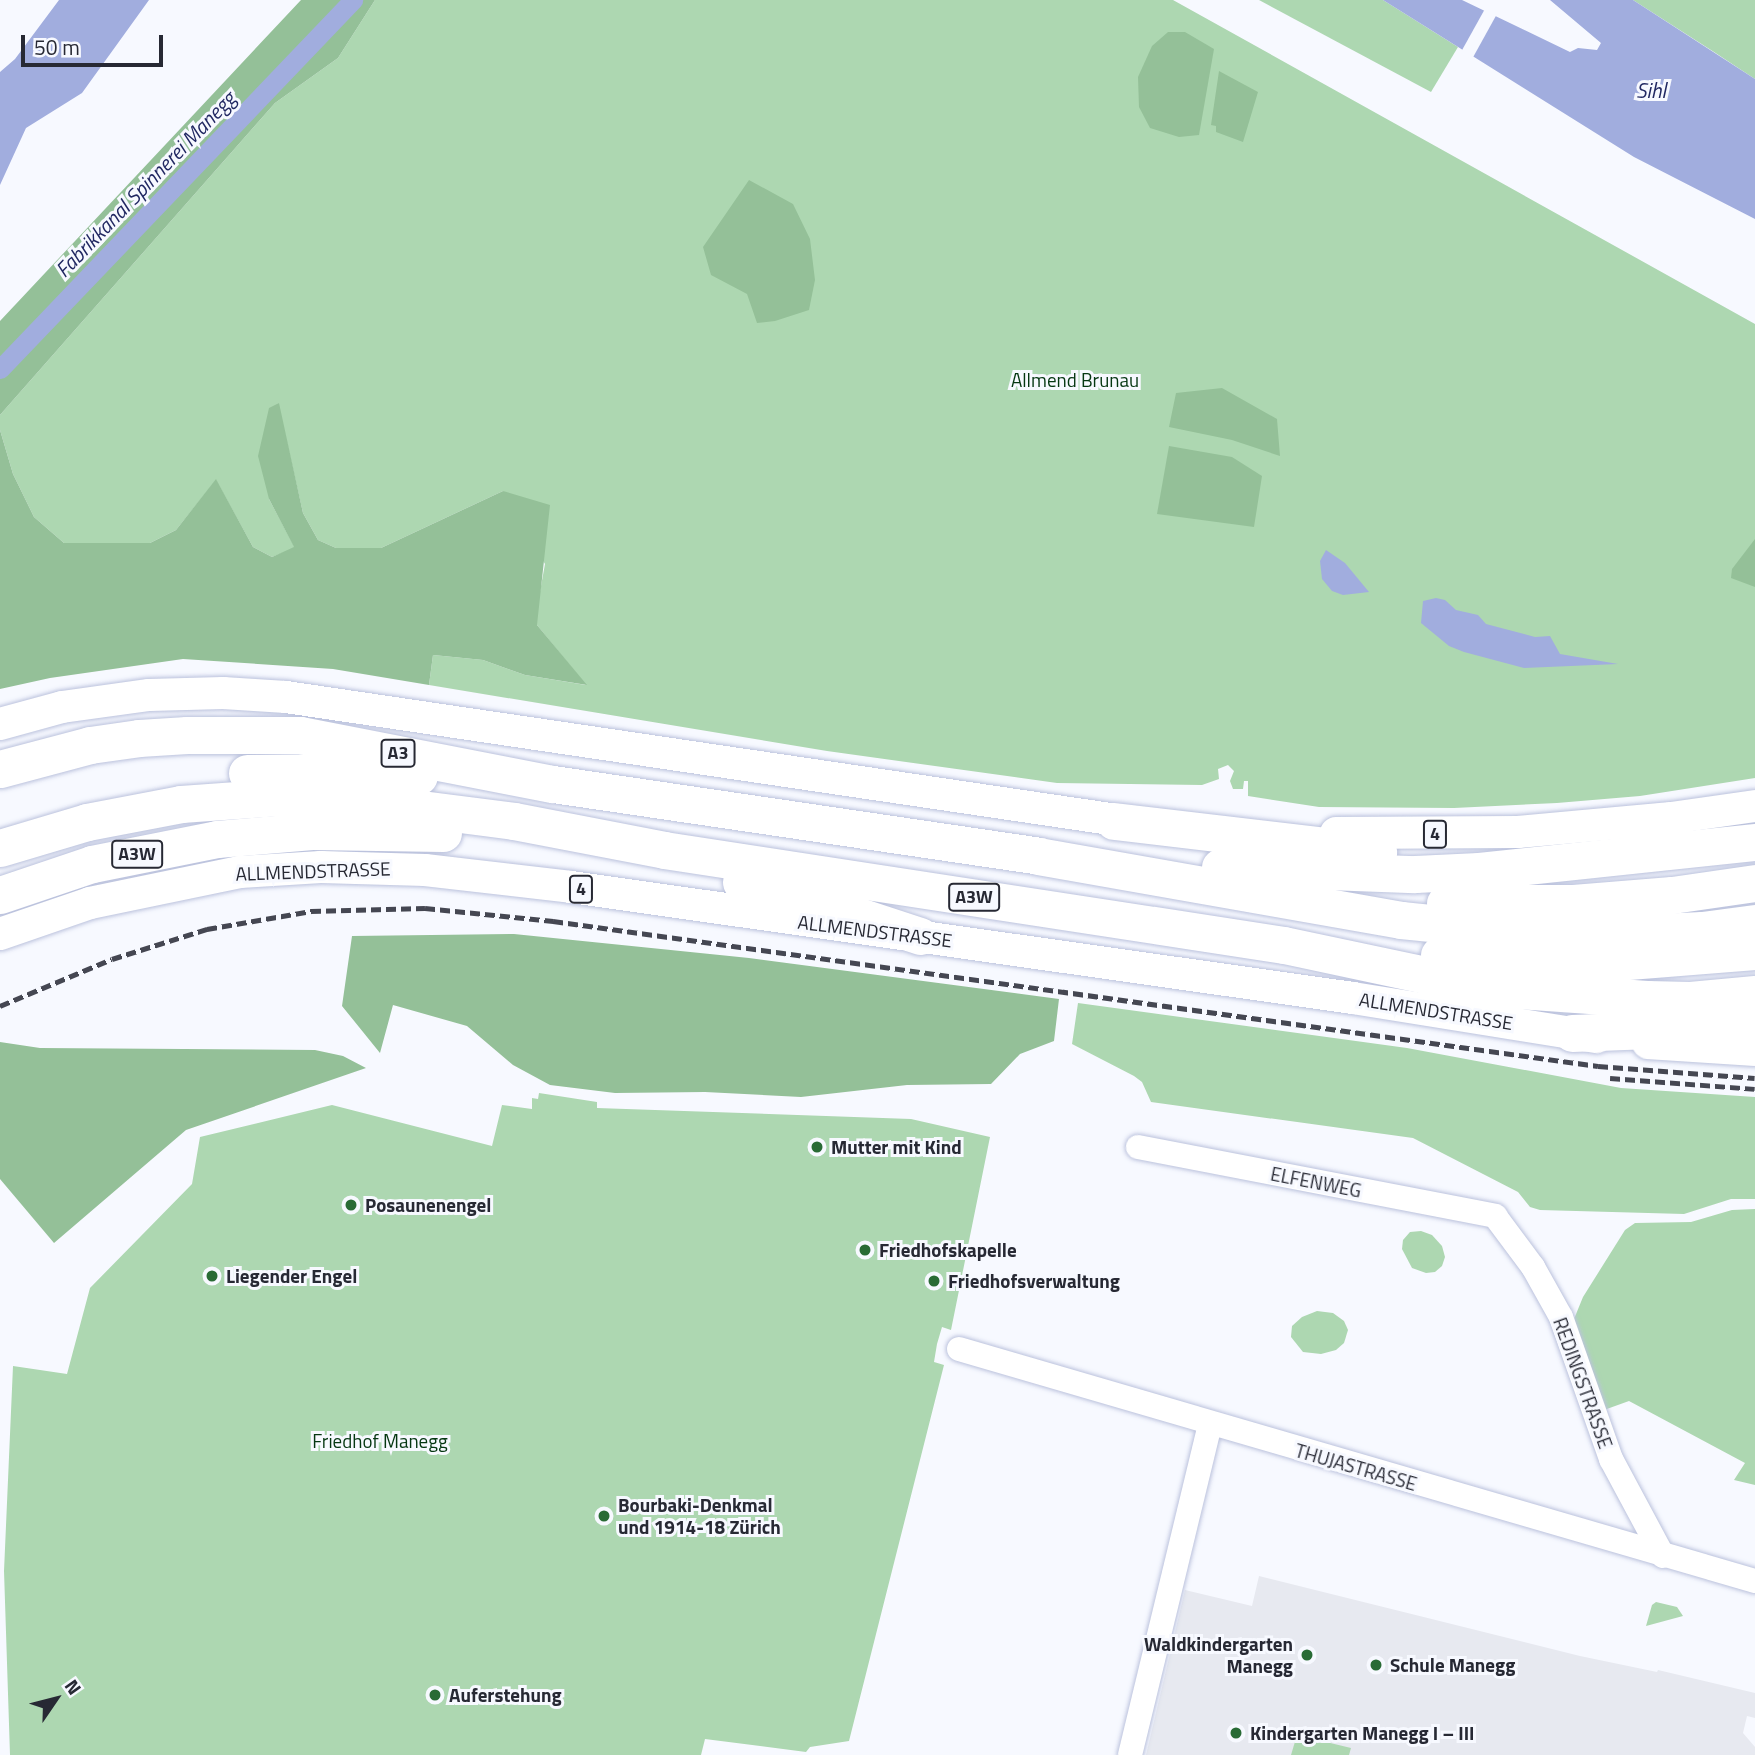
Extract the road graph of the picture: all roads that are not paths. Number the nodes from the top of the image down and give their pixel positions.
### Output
1 (0, 724) edge
2 (0, 769) edge
3 (553, 784) junction
4 (278, 785) junction
5 (1755, 806) edge
6 (0, 821) edge
7 (1114, 821) junction
8 (1755, 842) edge
9 (611, 847) junction
10 (0, 848) edge
11 (664, 850) junction
12 (1038, 856) junction
13 (1561, 862) junction
14 (1755, 883) edge
15 (1248, 893) junction
16 (0, 895) edge
17 (1135, 922) junction
18 (1755, 923) edge
19 (0, 934) edge
20 (920, 936) junction
21 (1284, 945) junction
22 (1755, 951) edge
23 (1755, 995) edge
24 (1755, 1019) edge
25 (1755, 1026) edge
26 (1572, 1033) junction
27 (1755, 1050) edge
28 (1138, 1147) dead end
29 (1495, 1216) joint
30 (958, 1349) dead end
31 (1210, 1425) junction
32 (1663, 1556) junction
33 (1755, 1581) edge
34 (1130, 1755) edge

1 - 7 main road, 4
2 - 3 highway, A3
3 - 4 highway, A3
3 - 12 highway
4 - 6 highway, A3
4 - 10 highway, A3W
4 - 11 highway, A3W
5 - 7 main road, 4
7 - 13 highway
8 - 13 highway
9 - 11 highway, A3W
9 - 16 highway, A3W
9 - 20 highway
11 - 17 highway, A3W
12 - 13 highway
12 - 15 highway
14 - 15 highway
15 - 18 highway
17 - 21 highway, A3W
17 - 24 highway
19 - 20 main road, ALLMENDSTRASSE / 4
20 - 26 main road, ALLMENDSTRASSE / 4
21 - 22 highway, A3W
21 - 23 highway
25 - 26 highway
26 - 27 main road, ALLMENDSTRASSE / 4
28 - 29 street, ELFENWEG
29 - 32 street, REDINGSTRASSE
30 - 31 street, THUJASTRASSE
31 - 32 street, THUJASTRASSE
31 - 34 street
32 - 33 street, THUJASTRASSE

